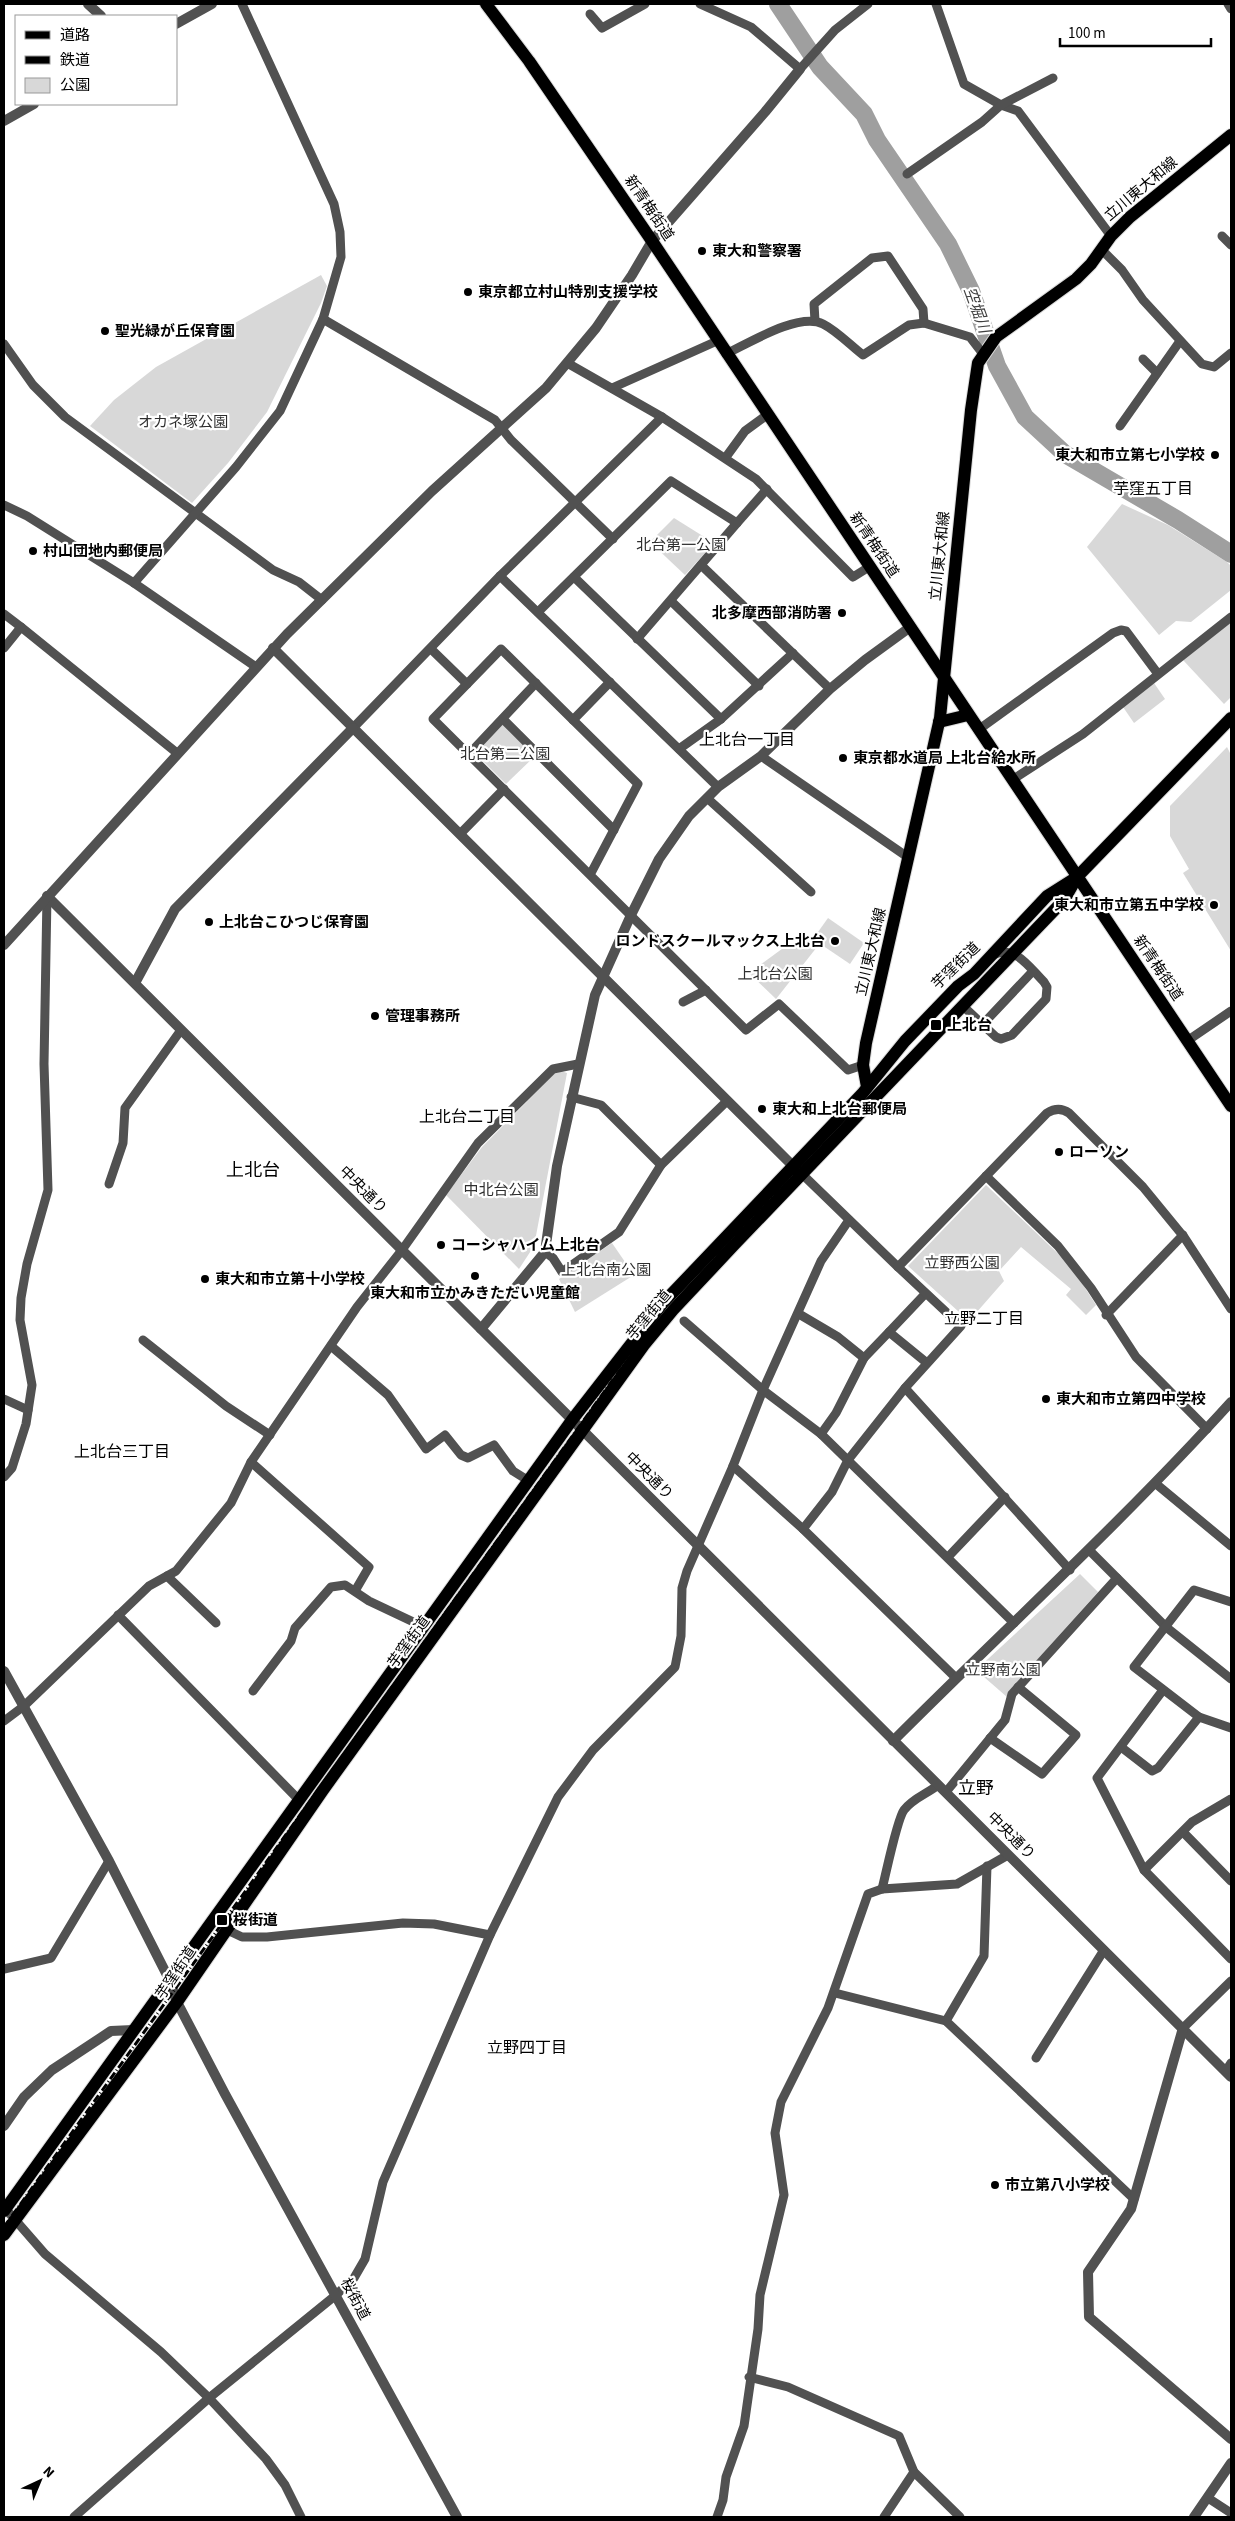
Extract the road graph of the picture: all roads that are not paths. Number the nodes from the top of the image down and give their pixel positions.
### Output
1 (212, 4) edge
2 (242, 4) edge
3 (486, 4) edge
4 (645, 4) edge
5 (700, 4) edge
6 (868, 4) edge
7 (936, 4) edge
8 (1228, 4) edge
9 (92, 5) edge
10 (1231, 9) edge
11 (590, 14) dead end
12 (100, 15) edge
13 (178, 23) edge
14 (803, 66) junction
15 (1053, 78) dead end
16 (32, 105) edge
17 (1001, 105) junction
18 (4, 120) edge
19 (1231, 135) edge
20 (907, 174) dead end
21 (1111, 236) junction
22 (1222, 236) dead end
23 (652, 242) junction
24 (1231, 244) edge
25 (1102, 250) junction
26 (323, 319) junction
27 (815, 321) junction
28 (924, 323) junction
29 (718, 341) junction
30 (1180, 341) junction
31 (4, 344) edge
32 (1231, 353) edge
33 (726, 354) junction
34 (983, 354) junction
35 (1143, 358) dead end
36 (569, 364) junction
37 (1157, 373) junction
38 (612, 388) junction
39 (767, 415) junction
40 (662, 417) junction
41 (1120, 426) dead end
42 (502, 428) junction
43 (726, 458) junction
44 (767, 489) junction
45 (574, 502) junction
46 (4, 505) edge
47 (195, 513) junction
48 (738, 523) junction
49 (612, 539) junction
50 (701, 565) junction
51 (869, 567) junction
52 (500, 576) junction
53 (574, 577) junction
54 (134, 583) junction
55 (322, 600) junction
56 (671, 601) junction
57 (538, 612) junction
58 (4, 614) edge
59 (1231, 617) edge
60 (21, 627) junction
61 (910, 628) junction
62 (638, 638) junction
63 (4, 648) edge
64 (273, 648) junction
65 (431, 649) junction
66 (793, 653) junction
67 (256, 667) junction
68 (1158, 674) junction
69 (945, 681) junction
70 (610, 682) junction
71 (536, 683) junction
72 (467, 684) junction
73 (759, 686) junction
74 (830, 690) junction
75 (968, 716) junction
76 (1231, 718) edge
77 (503, 719) junction
78 (721, 719) junction
79 (573, 720) junction
80 (939, 722) junction
81 (353, 728) junction
82 (978, 730) junction
83 (678, 749) junction
84 (177, 753) junction
85 (469, 754) junction
86 (761, 756) junction
87 (1012, 780) junction
88 (718, 787) junction
89 (504, 789) junction
90 (706, 798) junction
91 (614, 830) junction
92 (460, 834) junction
93 (909, 858) junction
94 (590, 875) junction
95 (1077, 877) junction
96 (811, 892) dead end
97 (47, 896) junction
98 (631, 915) junction
99 (4, 946) edge
100 (1014, 952) junction
101 (990, 957) junction
102 (1033, 971) junction
103 (602, 976) junction
104 (135, 983) junction
105 (706, 990) junction
106 (683, 1002) dead end
107 (963, 1006) junction
108 (1231, 1010) edge
109 (983, 1024) junction
110 (181, 1030) junction
111 (1187, 1041) junction
112 (578, 1064) junction
113 (863, 1065) junction
114 (867, 1087) junction
115 (876, 1096) junction
116 (571, 1097) junction
117 (727, 1100) junction
118 (1231, 1106) edge
119 (660, 1166) junction
120 (797, 1170) junction
121 (986, 1176) junction
122 (110, 1184) dead end
123 (849, 1220) junction
124 (1183, 1235) junction
125 (402, 1250) junction
126 (545, 1252) junction
127 (898, 1267) junction
128 (926, 1294) junction
129 (1231, 1309) edge
130 (799, 1314) junction
131 (1106, 1315) junction
132 (684, 1321) dead end
133 (481, 1329) junction
134 (889, 1332) junction
135 (142, 1340) dead end
136 (331, 1346) junction
137 (864, 1358) junction
138 (927, 1363) junction
139 (905, 1388) junction
140 (763, 1390) junction
141 (4, 1399) edge
142 (1231, 1402) edge
143 (28, 1410) junction
144 (572, 1420) junction
145 (1207, 1429) junction
146 (582, 1430) junction
147 (822, 1434) junction
148 (270, 1435) junction
149 (848, 1460) junction
150 (251, 1462) junction
151 (733, 1466) junction
152 (4, 1477) edge
153 (528, 1482) junction
154 (1156, 1483) junction
155 (1005, 1498) junction
156 (803, 1529) junction
157 (699, 1546) junction
158 (1231, 1546) edge
159 (1089, 1550) junction
160 (948, 1557) junction
161 (1070, 1570) junction
162 (167, 1576) junction
163 (1118, 1578) junction
164 (355, 1591) junction
165 (1231, 1602) edge
166 (118, 1615) junction
167 (1014, 1623) junction
168 (216, 1624) dead end
169 (424, 1627) junction
170 (1166, 1627) junction
171 (4, 1672) edge
172 (956, 1678) junction
173 (1231, 1679) edge
174 (1018, 1687) junction
175 (1163, 1690) junction
176 (253, 1691) dead end
177 (24, 1706) junction
178 (1199, 1717) junction
179 (4, 1721) edge
180 (1231, 1728) edge
181 (990, 1738) junction
182 (893, 1741) junction
183 (1121, 1747) junction
184 (938, 1785) junction
185 (946, 1792) junction
186 (1231, 1799) edge
187 (299, 1800) junction
188 (1183, 1832) junction
189 (1008, 1855) junction
190 (109, 1860) junction
191 (987, 1866) junction
192 (1144, 1870) junction
193 (1231, 1881) edge
194 (882, 1889) junction
195 (225, 1929) junction
196 (490, 1935) junction
197 (1104, 1950) junction
198 (1231, 1959) edge
199 (4, 1969) edge
200 (169, 1979) junction
201 (1231, 1980) edge
202 (834, 1992) junction
203 (177, 2002) junction
204 (946, 2022) junction
205 (1183, 2028) junction
206 (133, 2030) junction
207 (1036, 2058) dead end
208 (1229, 2070) edge
209 (4, 2126) edge
210 (1134, 2199) junction
211 (4, 2209) edge
212 (14, 2221) junction
213 (4, 2235) edge
214 (336, 2295) junction
215 (749, 2377) junction
216 (209, 2398) junction
217 (1231, 2439) edge
218 (1231, 2463) edge
219 (914, 2472) junction
220 (1208, 2498) junction
221 (1231, 2513) edge
222 (74, 2517) edge
223 (301, 2517) edge
224 (455, 2517) edge
225 (717, 2517) edge
226 (884, 2517) edge
227 (960, 2517) edge
228 (1194, 2517) edge

1 - 13 street
2 - 26 street
3 - 23 main road, 新青梅街道
4 - 11 street
5 - 14 street
6 - 14 street
7 - 17 street
8 - 10 street
9 - 12 street
14 - 23 street
15 - 17 street
16 - 18 street
17 - 20 street
17 - 21 street
19 - 21 main road, 立川東大和線
21 - 25 main road, 立川東大和線
22 - 24 street
23 - 29 main road, 新青梅街道
23 - 36 street
25 - 30 street
25 - 34 main road, 立川東大和線
26 - 42 street
26 - 47 street
27 - 28 street
27 - 28 street
27 - 33 street
28 - 34 street
29 - 33 main road, 新青梅街道
29 - 38 street
30 - 32 street
30 - 37 street
31 - 47 street
33 - 39 main road, 新青梅街道
34 - 69 main road, 立川東大和線
35 - 37 street
36 - 38 street
36 - 42 street
37 - 41 street
38 - 40 street
39 - 43 street
39 - 51 main road, 新青梅街道
40 - 43 street
40 - 45 street
42 - 45 street
42 - 55 street
43 - 44 street
44 - 48 street
44 - 51 street
45 - 49 street
45 - 52 street
46 - 54 street
47 - 54 street
47 - 55 street
48 - 49 street
48 - 50 street
49 - 53 street
50 - 56 street
50 - 66 street
51 - 61 main road, 新青梅街道
52 - 57 street
52 - 65 street
53 - 57 street
53 - 62 street
54 - 67 street
55 - 64 street
56 - 62 street
56 - 73 street
57 - 70 street
58 - 60 street
59 - 68 street
60 - 63 street
60 - 84 street
61 - 69 main road, 新青梅街道
61 - 74 street
62 - 78 street
64 - 67 street
64 - 81 street
65 - 72 street
65 - 81 street
66 - 73 street
66 - 74 street
67 - 84 street
68 - 82 street
68 - 87 street
69 - 75 main road, 新青梅街道
69 - 80 main road, 立川東大和線
70 - 79 street
70 - 83 street
71 - 72 street
71 - 77 street
71 - 79 street
72 - 85 street
73 - 78 street
74 - 86 street
75 - 80 main road
75 - 82 main road, 新青梅街道
76 - 95 main road, 芋窪街道
77 - 85 street
77 - 91 street
78 - 83 street
79 - 91 street
80 - 93 main road, 立川東大和線
81 - 92 street
81 - 104 street
82 - 87 main road, 新青梅街道
83 - 88 street
84 - 97 street
85 - 89 street
86 - 88 street
86 - 93 street
87 - 95 main road, 新青梅街道
88 - 90 street
89 - 92 street
89 - 94 street
90 - 96 street
90 - 98 street
91 - 94 street
92 - 103 street
93 - 113 main road, 立川東大和線
94 - 98 street
95 - 100 main road, 芋窪街道
95 - 101 main road, 芋窪街道
95 - 111 main road, 新青梅街道
97 - 99 street
97 - 104 street, 中央通り
97 - 143 street
98 - 103 street
98 - 105 street
100 - 101 street
100 - 102 street
100 - 107 main road, 芋窪街道
101 - 114 main road, 芋窪街道
102 - 109 street
102 - 109 street
103 - 112 street
103 - 117 street
104 - 110 street, 中央通り
105 - 106 street
105 - 113 street
107 - 109 street
107 - 115 main road, 芋窪街道
108 - 111 street
110 - 122 street
110 - 125 street, 中央通り
111 - 118 main road, 新青梅街道
112 - 116 street
112 - 125 street
113 - 114 main road, 立川東大和線
114 - 115 main road
114 - 120 main road, 芋窪街道
115 - 120 main road, 芋窪街道
116 - 119 street
116 - 126 street
117 - 119 street
117 - 120 street
119 - 126 street
120 - 123 street
120 - 144 main road, 芋窪街道
120 - 146 main road, 芋窪街道
121 - 124 street
121 - 127 street
121 - 131 street
123 - 127 street
123 - 130 street
124 - 129 street
124 - 131 street
125 - 133 street, 中央通り
125 - 136 street
126 - 133 street
127 - 128 street
128 - 134 street
128 - 138 street
130 - 137 street
130 - 140 street
131 - 145 street
132 - 140 street
133 - 144 street, 中央通り
134 - 137 street
134 - 138 street
135 - 148 street
136 - 148 street
136 - 153 street
137 - 147 street
138 - 139 street
139 - 149 street
139 - 155 street
140 - 147 street
140 - 151 street
141 - 143 street
142 - 145 street
143 - 152 street
144 - 146 street, 中央通り
144 - 153 main road, 芋窪街道
145 - 154 street
146 - 157 street, 中央通り
146 - 195 main road, 芋窪街道
147 - 149 street
148 - 150 street
149 - 156 street
149 - 160 street
150 - 162 street
150 - 164 street
151 - 156 street
151 - 157 street
153 - 169 main road, 芋窪街道
154 - 158 street
154 - 159 street
155 - 160 street
155 - 161 street
156 - 172 street
157 - 182 street, 中央通り
157 - 196 street
159 - 161 street
159 - 163 street
160 - 167 street
161 - 167 street
162 - 166 street
162 - 168 street
163 - 170 street
163 - 174 street
164 - 169 street
164 - 176 street
165 - 170 street
166 - 177 street
166 - 187 street
167 - 172 street
169 - 187 main road, 芋窪街道
170 - 173 street
170 - 175 street
171 - 177 street, 桜街道
172 - 182 street
174 - 181 street
174 - 181 street
175 - 178 street
175 - 183 street
177 - 179 street
177 - 190 street, 桜街道
178 - 180 street
178 - 183 street
181 - 185 street
182 - 184 street, 中央通り
183 - 192 street
184 - 185 street, 中央通り
184 - 194 street
185 - 189 street, 中央通り
186 - 188 street
187 - 200 main road, 芋窪街道
188 - 192 street
188 - 193 street
189 - 191 street
189 - 197 street, 中央通り
190 - 199 street
190 - 200 street, 桜街道
191 - 194 street
191 - 204 street
192 - 198 street
194 - 202 street
195 - 196 street
195 - 203 main road, 芋窪街道
196 - 214 street
197 - 205 street, 中央通り
197 - 207 street
200 - 203 street, 桜街道
200 - 206 main road, 芋窪街道
201 - 205 street
202 - 204 street
202 - 215 street
203 - 212 main road, 芋窪街道
203 - 214 street, 桜街道
204 - 210 street
205 - 208 street, 中央通り
205 - 210 street
206 - 209 street
206 - 211 main road, 芋窪街道
210 - 217 street
211 - 212 street
212 - 213 main road, 芋窪街道
212 - 216 street
214 - 216 street
214 - 224 street, 桜街道
215 - 219 street
215 - 225 street
216 - 222 street
216 - 223 street
218 - 220 street
219 - 226 street
219 - 227 street
220 - 221 street
220 - 228 street

